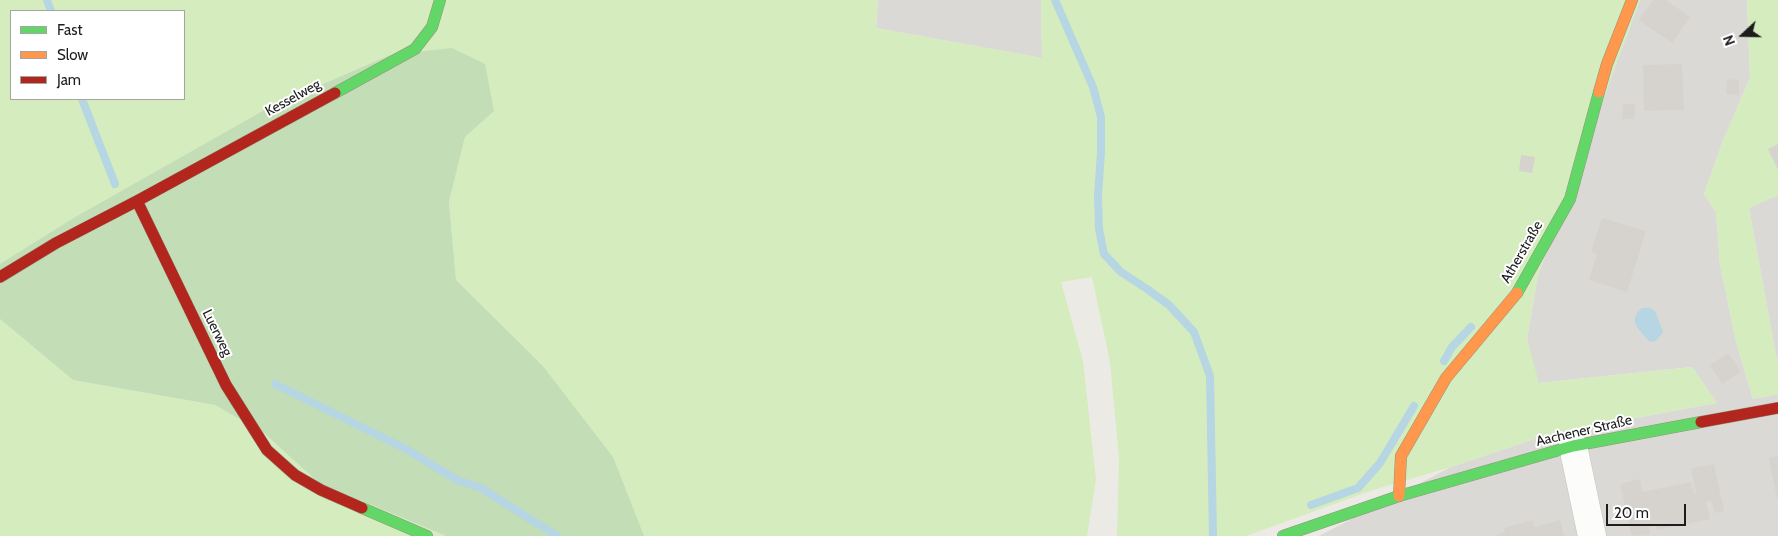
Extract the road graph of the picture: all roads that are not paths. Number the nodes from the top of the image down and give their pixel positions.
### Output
1 (440, 0) edge
2 (1632, 0) edge
3 (137, 201) junction
4 (0, 277) edge
5 (1778, 408) edge
6 (1573, 446) junction
7 (1399, 496) junction
8 (426, 536) edge
9 (1283, 536) edge
10 (1592, 536) edge

1 - 3 street, Kesselweg
2 - 7 street, Atherstraße
3 - 4 street
3 - 8 street, Luerweg
5 - 6 street, Aachener Straße
6 - 7 street, Aachener Straße
6 - 10 street
7 - 9 street, Aachener Straße

